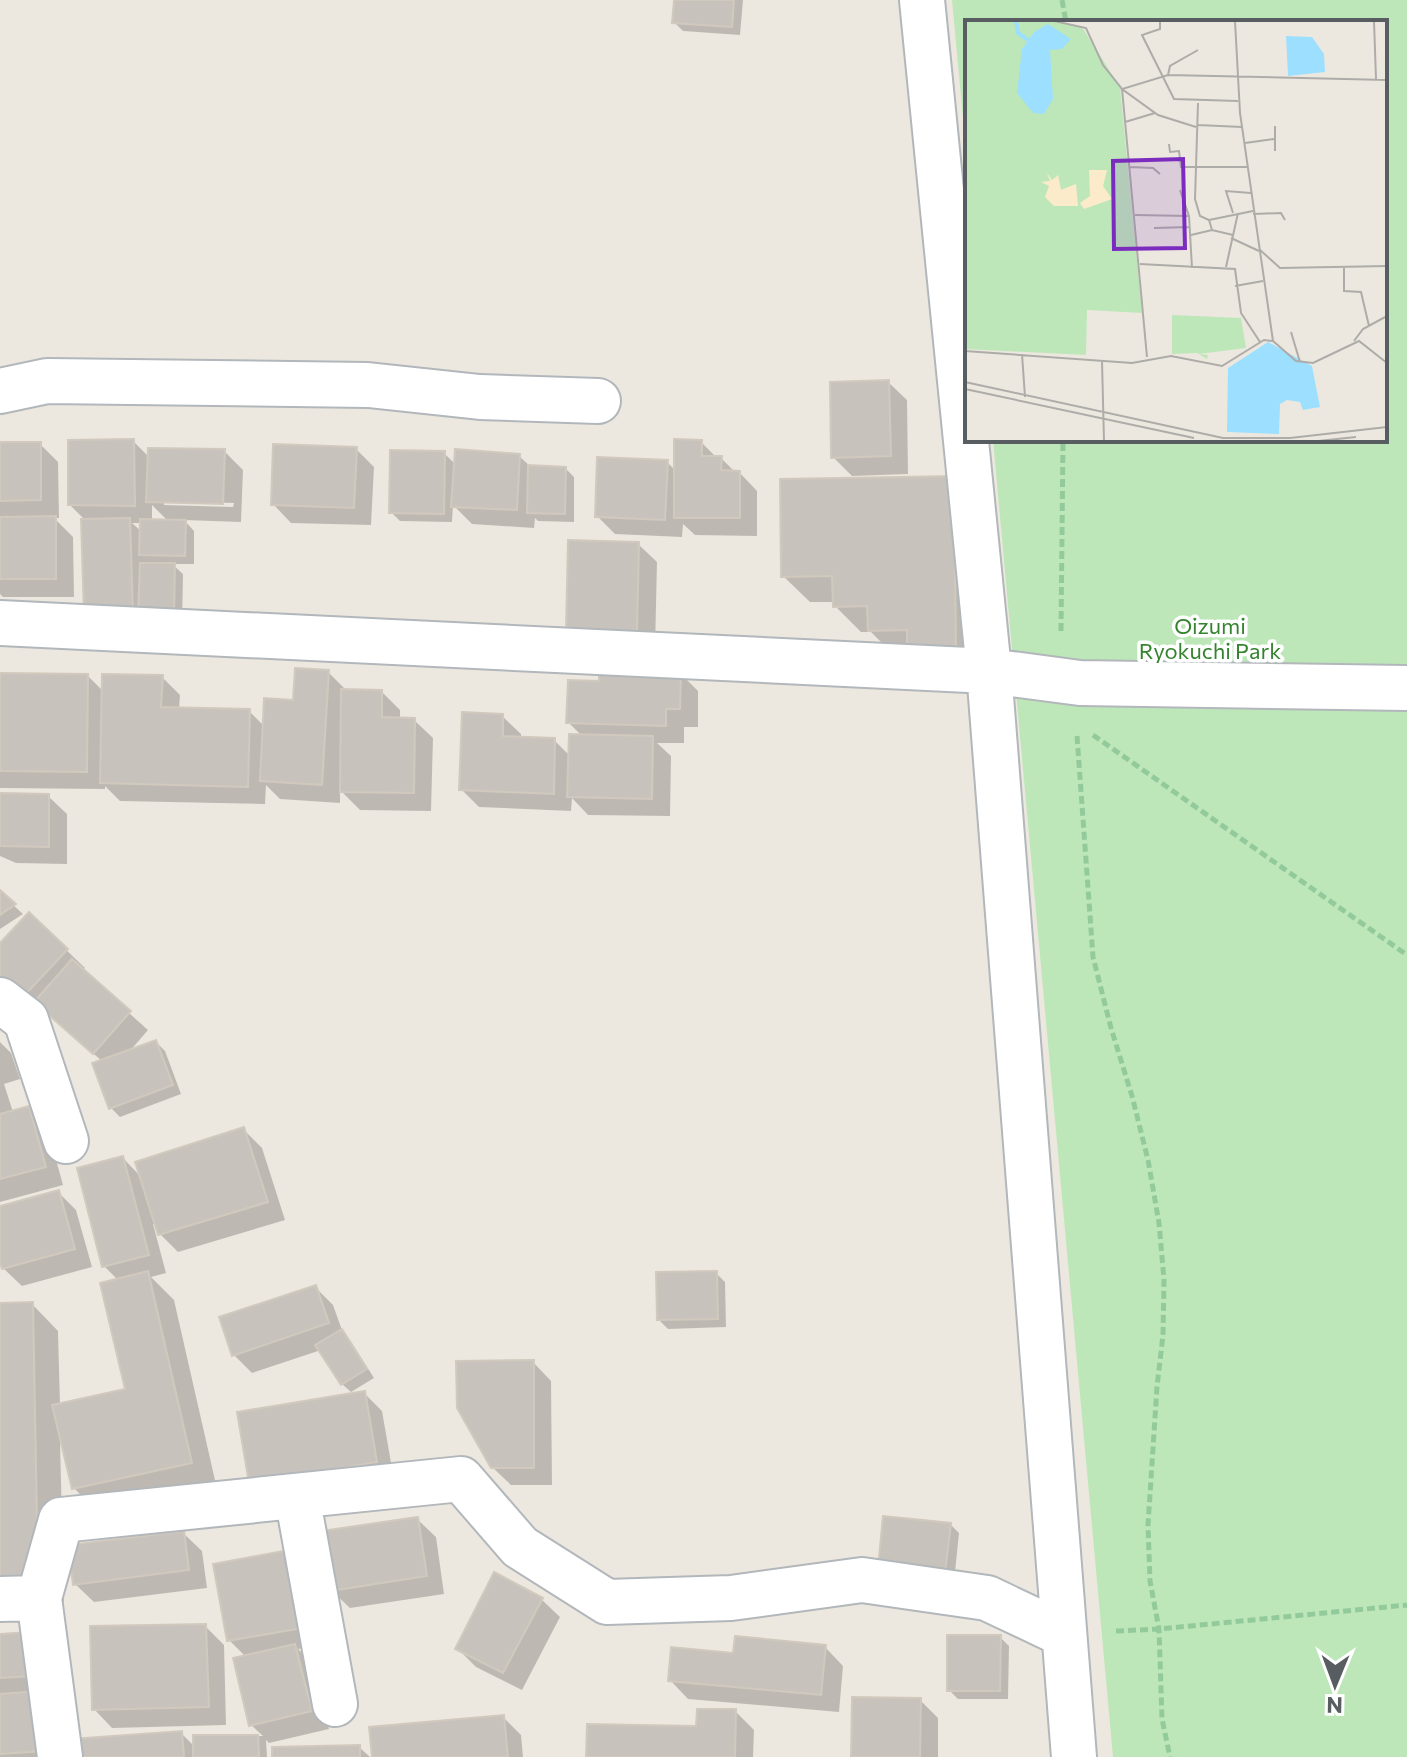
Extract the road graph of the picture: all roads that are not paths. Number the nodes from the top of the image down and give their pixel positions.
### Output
1 (922, 0) edge
2 (0, 391) edge
3 (577, 411) dead end
4 (965, 431) edge
5 (966, 442) edge
6 (0, 623) edge
7 (989, 671) junction
8 (1407, 688) edge
9 (0, 1000) edge
10 (66, 1141) dead end
11 (297, 1496) junction
12 (20, 1599) edge
13 (1063, 1634) junction
14 (335, 1704) dead end
15 (60, 1757) edge
16 (1074, 1757) edge

1 - 4 street
2 - 3 street
5 - 7 street
6 - 7 street
7 - 8 street
7 - 13 street
9 - 10 street
11 - 12 street
11 - 13 street
11 - 14 street
12 - 15 street
13 - 16 street

